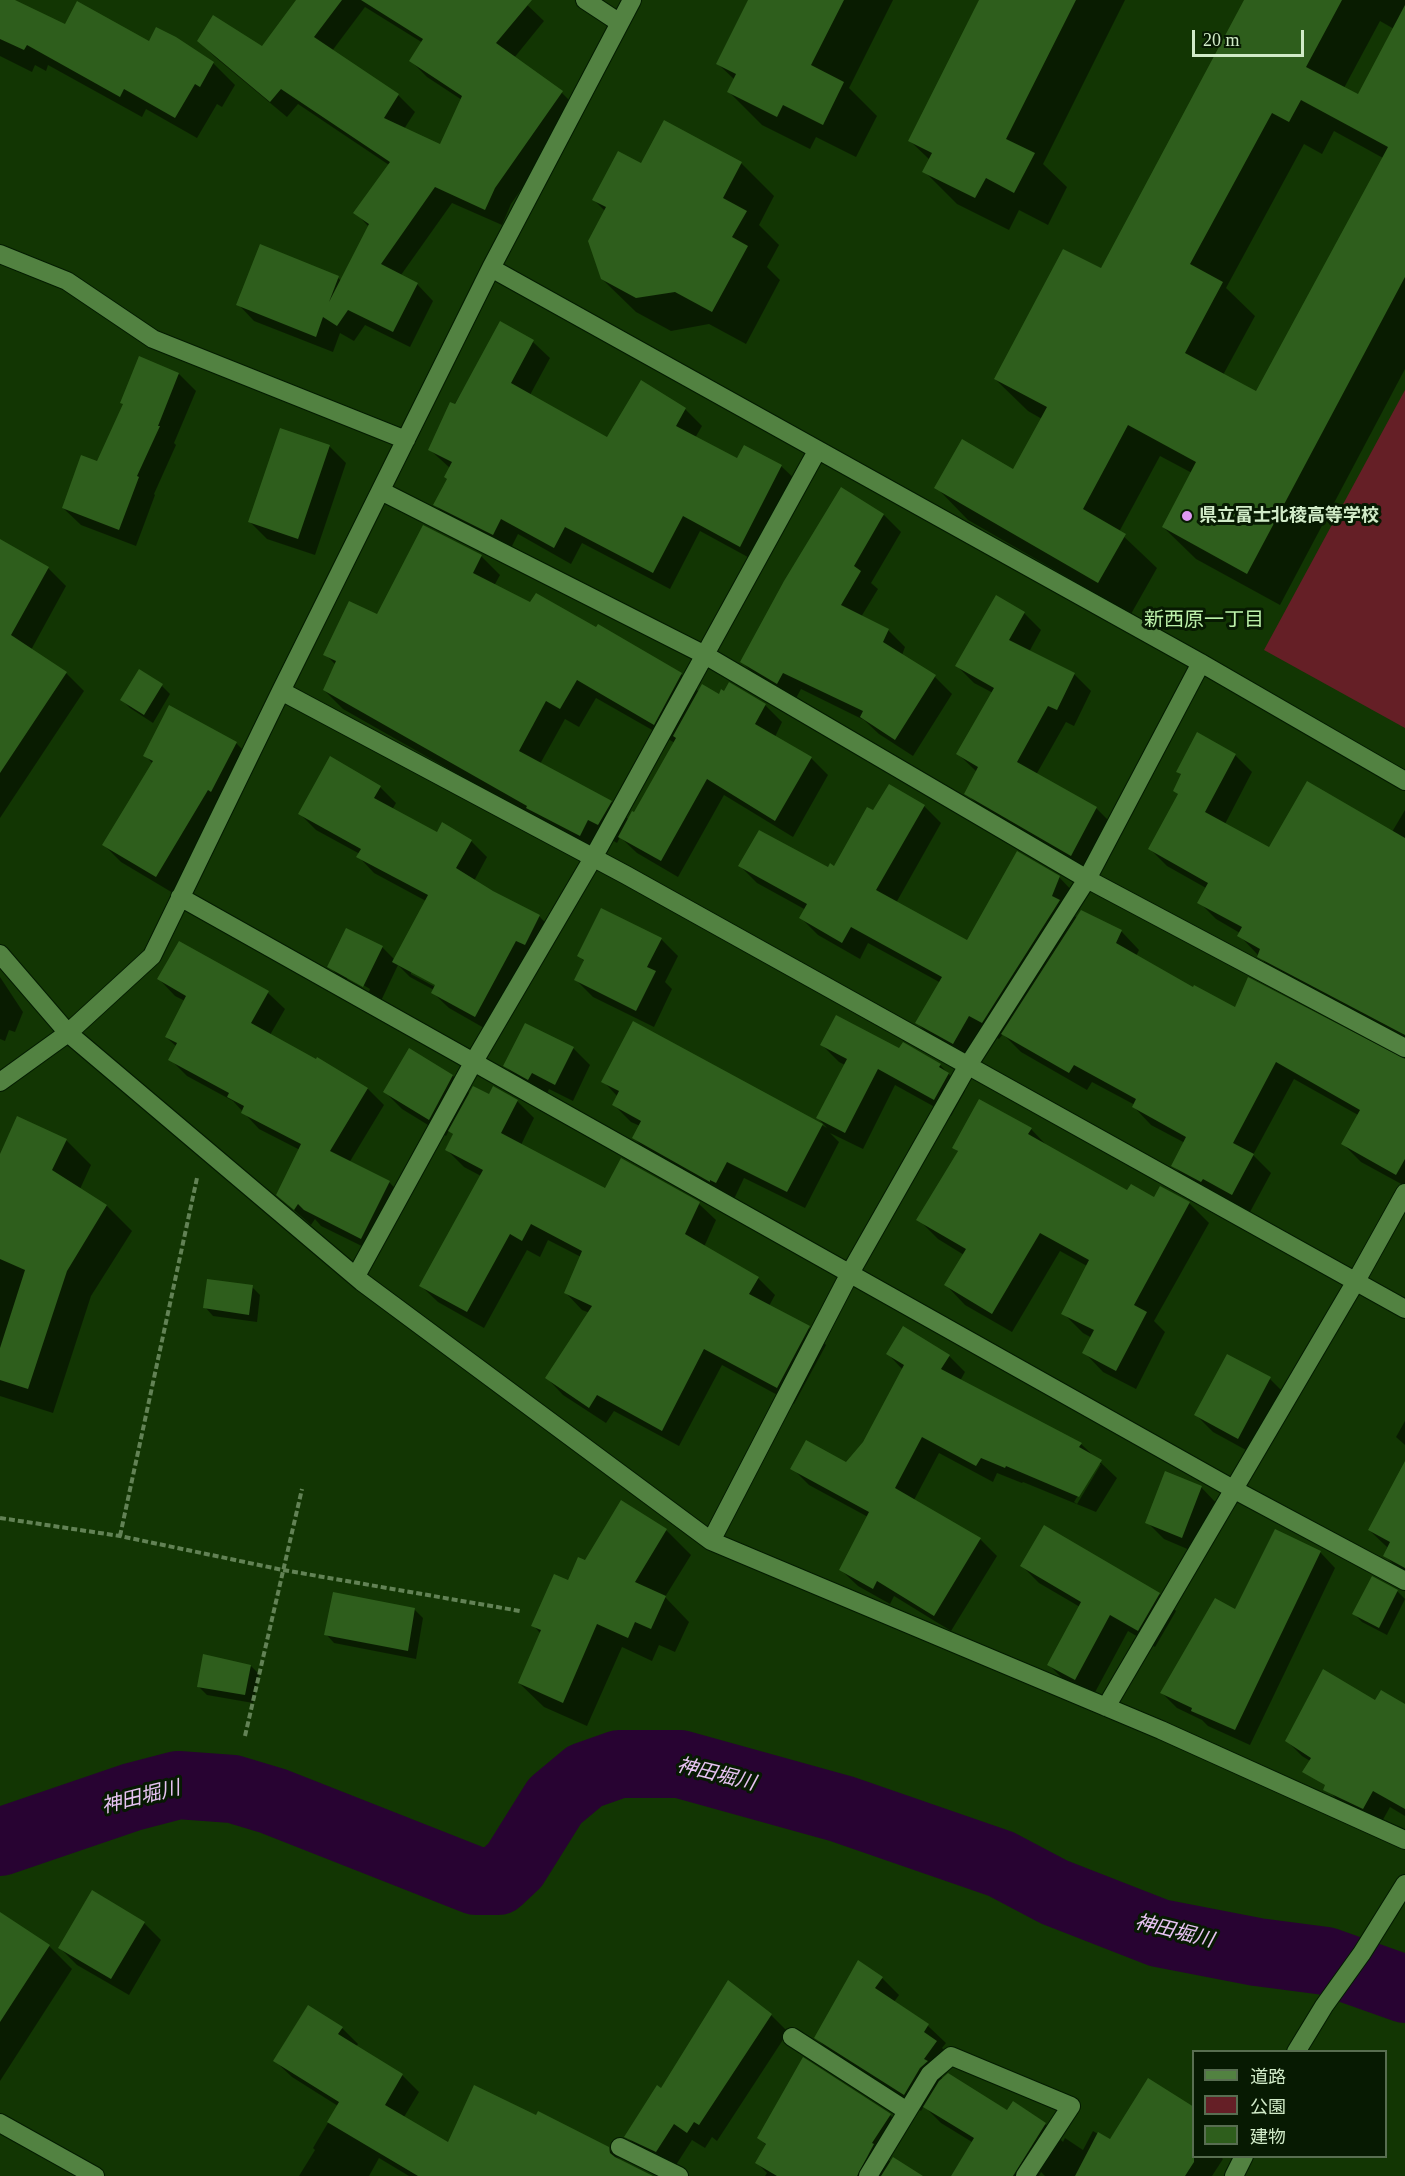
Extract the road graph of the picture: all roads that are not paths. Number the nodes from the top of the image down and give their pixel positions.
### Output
1 (585, 0) edge
2 (632, 0) edge
3 (620, 23) junction
4 (0, 254) edge
5 (491, 268) junction
6 (406, 440) junction
7 (817, 451) junction
8 (381, 491) junction
9 (705, 655) junction
10 (1201, 663) junction
11 (281, 691) junction
12 (1405, 781) edge
13 (592, 858) junction
14 (1088, 879) junction
15 (180, 897) junction
16 (0, 954) edge
17 (68, 1034) junction
18 (1405, 1048) edge
19 (473, 1063) junction
20 (968, 1067) junction
21 (0, 1082) edge
22 (1405, 1193) edge
23 (850, 1274) junction
24 (356, 1276) junction
25 (1356, 1281) junction
26 (1405, 1309) edge
27 (1233, 1489) junction
28 (711, 1541) junction
29 (1405, 1581) edge
30 (1106, 1707) junction
31 (1405, 1840) edge
32 (1405, 1884) edge
33 (792, 2037) dead end
34 (1297, 2050) edge
35 (907, 2111) junction
36 (0, 2123) edge
37 (620, 2147) dead end
38 (1243, 2158) edge
39 (95, 2176) edge
40 (679, 2176) edge
41 (868, 2176) edge
42 (1025, 2176) edge
43 (1234, 2176) edge

1 - 3 street
2 - 3 street
3 - 5 street
4 - 6 street
5 - 6 street
5 - 7 street
6 - 8 street
7 - 9 street
7 - 10 street
8 - 9 street
8 - 11 street
9 - 13 street
9 - 14 street
10 - 12 street
10 - 14 street
11 - 13 street
11 - 15 street
13 - 19 street
13 - 20 street
14 - 18 street
14 - 20 street
15 - 17 street
15 - 19 street
16 - 17 street
17 - 21 street
17 - 24 street
19 - 23 street
19 - 24 street
20 - 23 street
20 - 25 street
22 - 25 street
23 - 27 street
23 - 28 street
24 - 28 street
25 - 26 street
25 - 27 street
27 - 29 street
27 - 30 street
28 - 30 street
30 - 31 street
32 - 34 street
33 - 35 street
35 - 41 street
35 - 42 street
36 - 39 street
37 - 40 street
38 - 43 street

